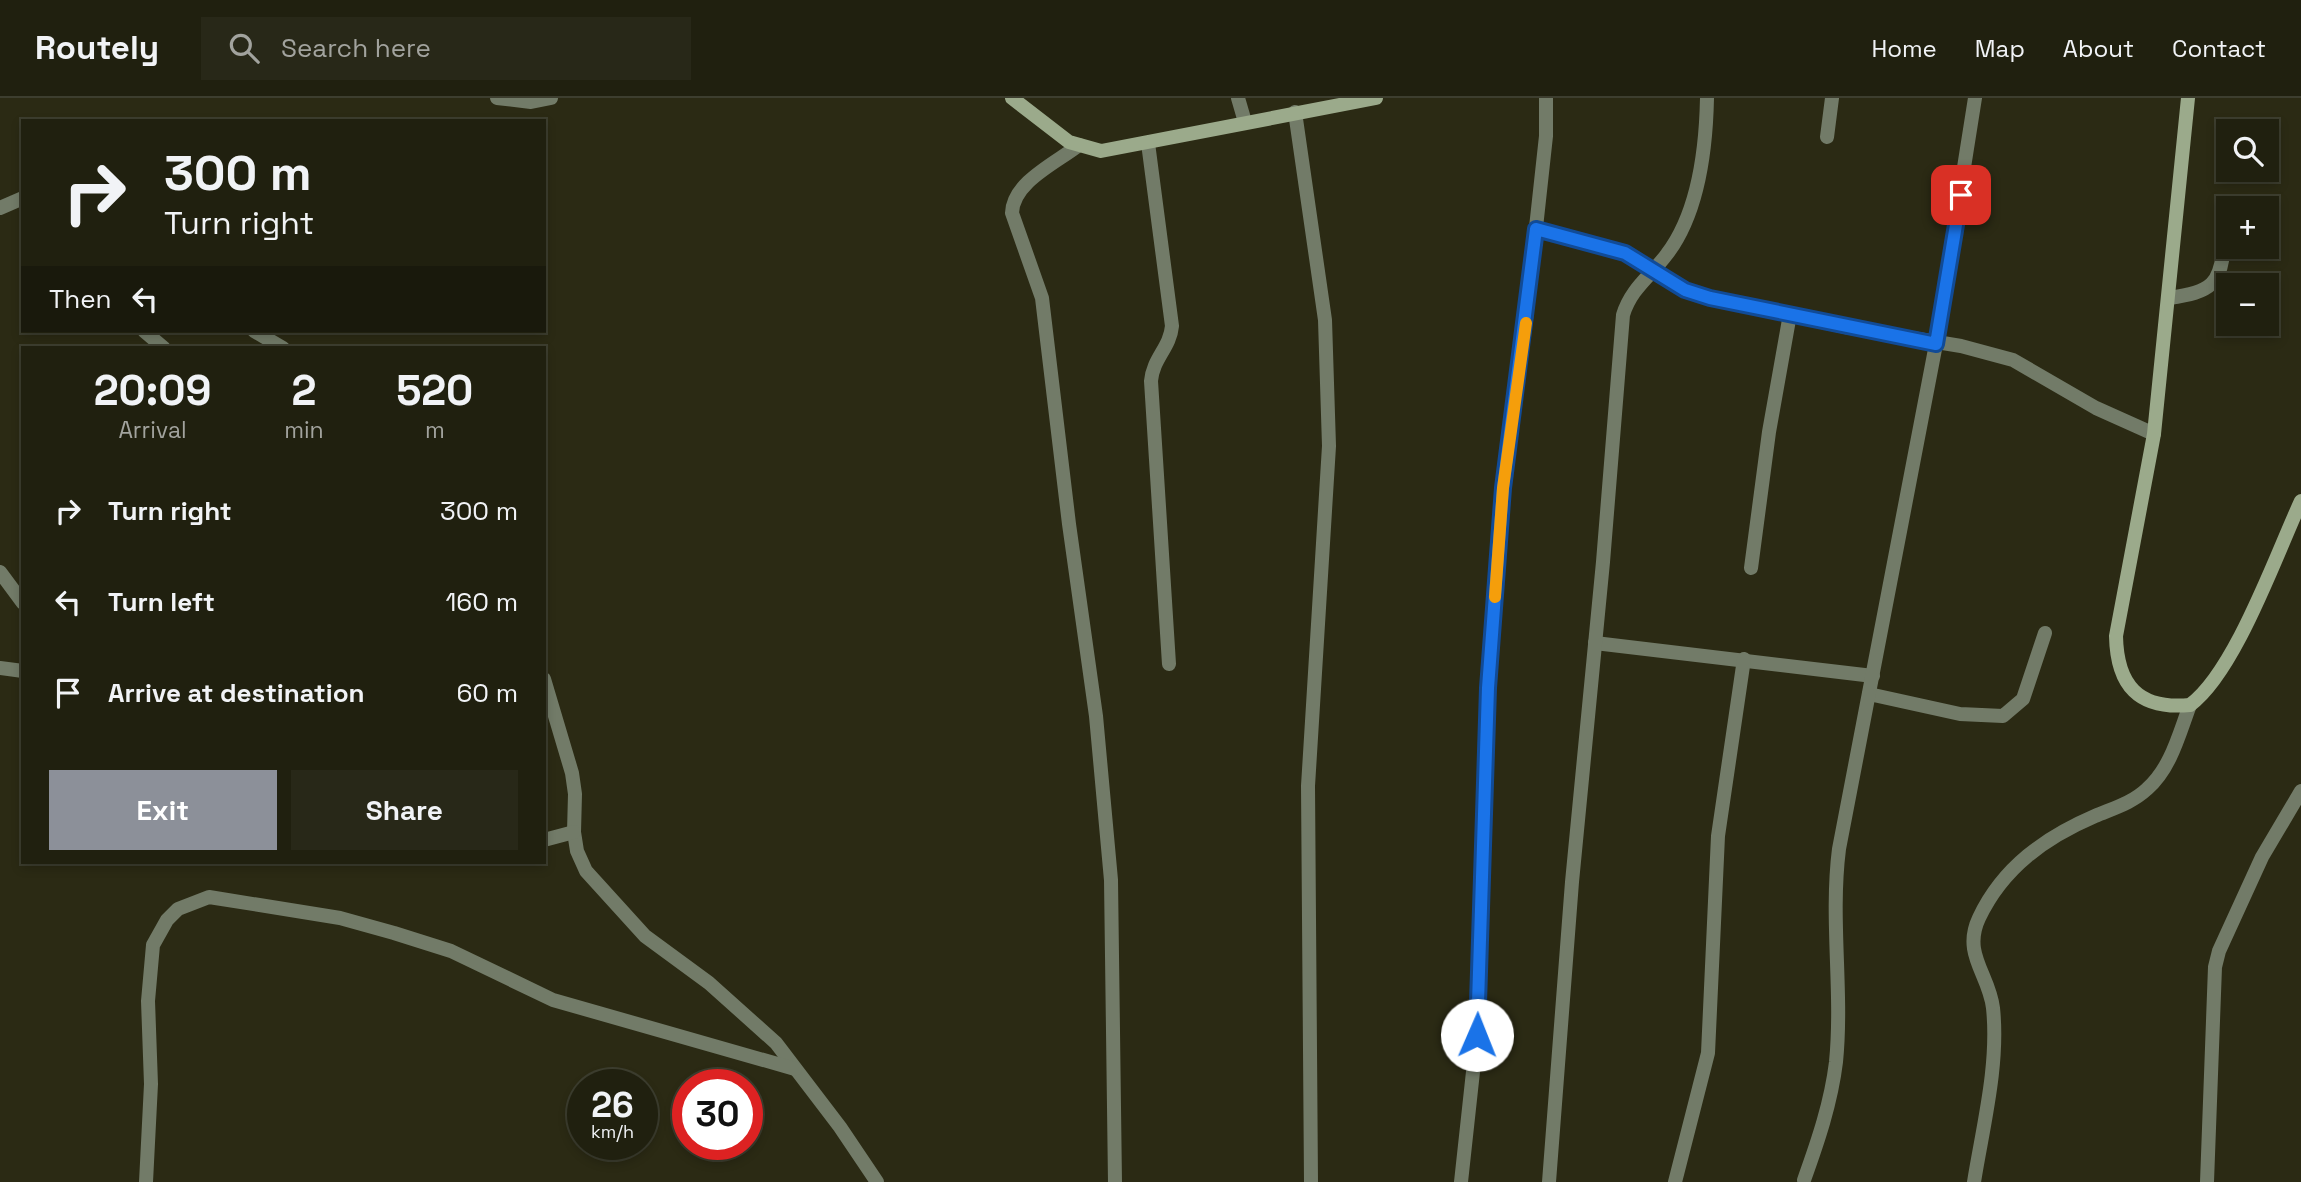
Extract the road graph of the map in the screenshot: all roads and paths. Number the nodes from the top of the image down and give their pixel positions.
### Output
1 (497, 98) edge
2 (551, 98) edge
3 (1012, 98) edge
4 (1238, 98) edge
5 (1376, 98) edge
6 (1546, 98) edge
7 (1707, 98) edge
8 (1832, 98) edge
9 (1975, 98) edge
10 (2188, 98) edge
11 (1295, 112) junction
12 (1245, 122) junction
13 (1827, 137) dead end
14 (1148, 143) junction
15 (1079, 145) junction
16 (21, 199) edge
17 (0, 208) edge
18 (1536, 229) junction
19 (2222, 259) edge
20 (1654, 270) junction
21 (2169, 298) junction
22 (1790, 314) junction
23 (146, 333) edge
24 (257, 333) edge
25 (1936, 344) junction
26 (162, 346) edge
27 (280, 346) edge
28 (2154, 434) junction
29 (2301, 501) edge
30 (1751, 568) dead end
31 (0, 572) edge
32 (21, 600) edge
33 (2045, 633) dead end
34 (1595, 643) junction
35 (1744, 659) junction
36 (1168, 664) dead end
37 (0, 668) edge
38 (21, 671) edge
39 (1873, 676) junction
40 (546, 686) edge
41 (1870, 694) junction
42 (2190, 705) junction
43 (2301, 791) edge
44 (574, 832) junction
45 (546, 840) edge
46 (795, 1069) junction
47 (1804, 1180) dead end
48 (146, 1182) edge
49 (877, 1182) edge
50 (1115, 1182) edge
51 (1311, 1182) edge
52 (1461, 1182) edge
53 (1549, 1182) edge
54 (1675, 1182) edge
55 (1974, 1182) edge
56 (2207, 1182) edge

1 - 2 street
3 - 15 street
4 - 12 street
5 - 11 street
6 - 18 street
7 - 20 street
8 - 13 street
9 - 25 street
10 - 21 street
11 - 12 street
11 - 51 street
12 - 14 street
14 - 15 street
14 - 36 street
15 - 50 street
16 - 17 street
18 - 20 street
18 - 52 street
19 - 21 street
20 - 22 street
20 - 34 street
21 - 28 street
22 - 25 street
22 - 30 street
23 - 26 street
24 - 27 street
25 - 28 street
25 - 39 street
28 - 42 street
29 - 42 street
31 - 32 street
33 - 41 street
34 - 35 street
34 - 53 street
35 - 39 street
35 - 54 street
37 - 38 street
39 - 41 street
40 - 44 street
41 - 47 street
42 - 55 street
43 - 56 street
44 - 45 street
44 - 46 street
46 - 48 street
46 - 49 street

